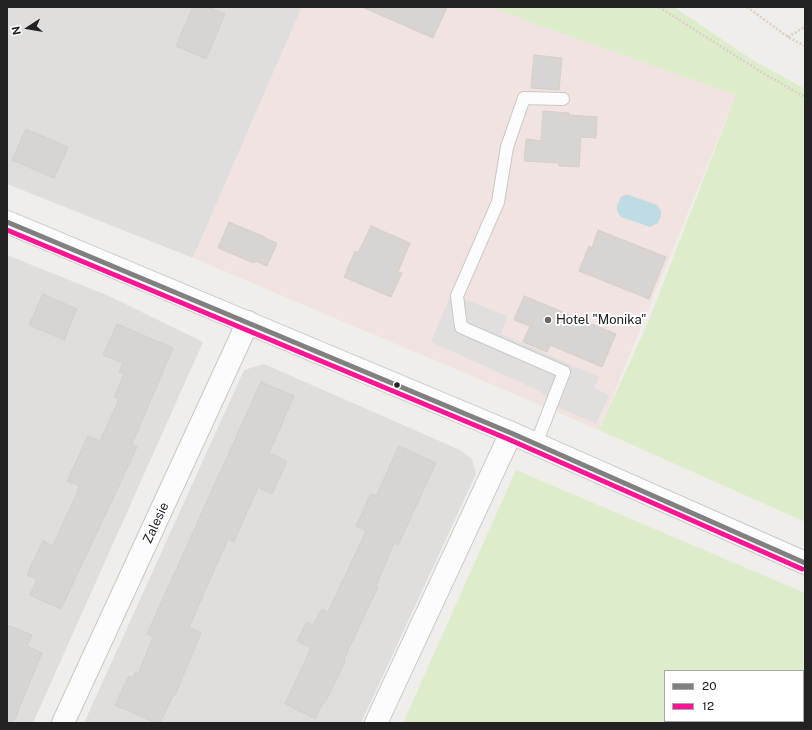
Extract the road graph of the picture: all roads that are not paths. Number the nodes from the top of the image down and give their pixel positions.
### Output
1 (563, 99) dead end
2 (7, 222) edge
3 (248, 322) junction
4 (511, 433) junction
5 (536, 444) junction
6 (805, 563) edge
7 (63, 723) edge
8 (376, 723) edge

1 - 5 lane
2 - 3 street
3 - 4 street
3 - 7 street, Zalesie
4 - 5 street
4 - 8 street
5 - 6 street

